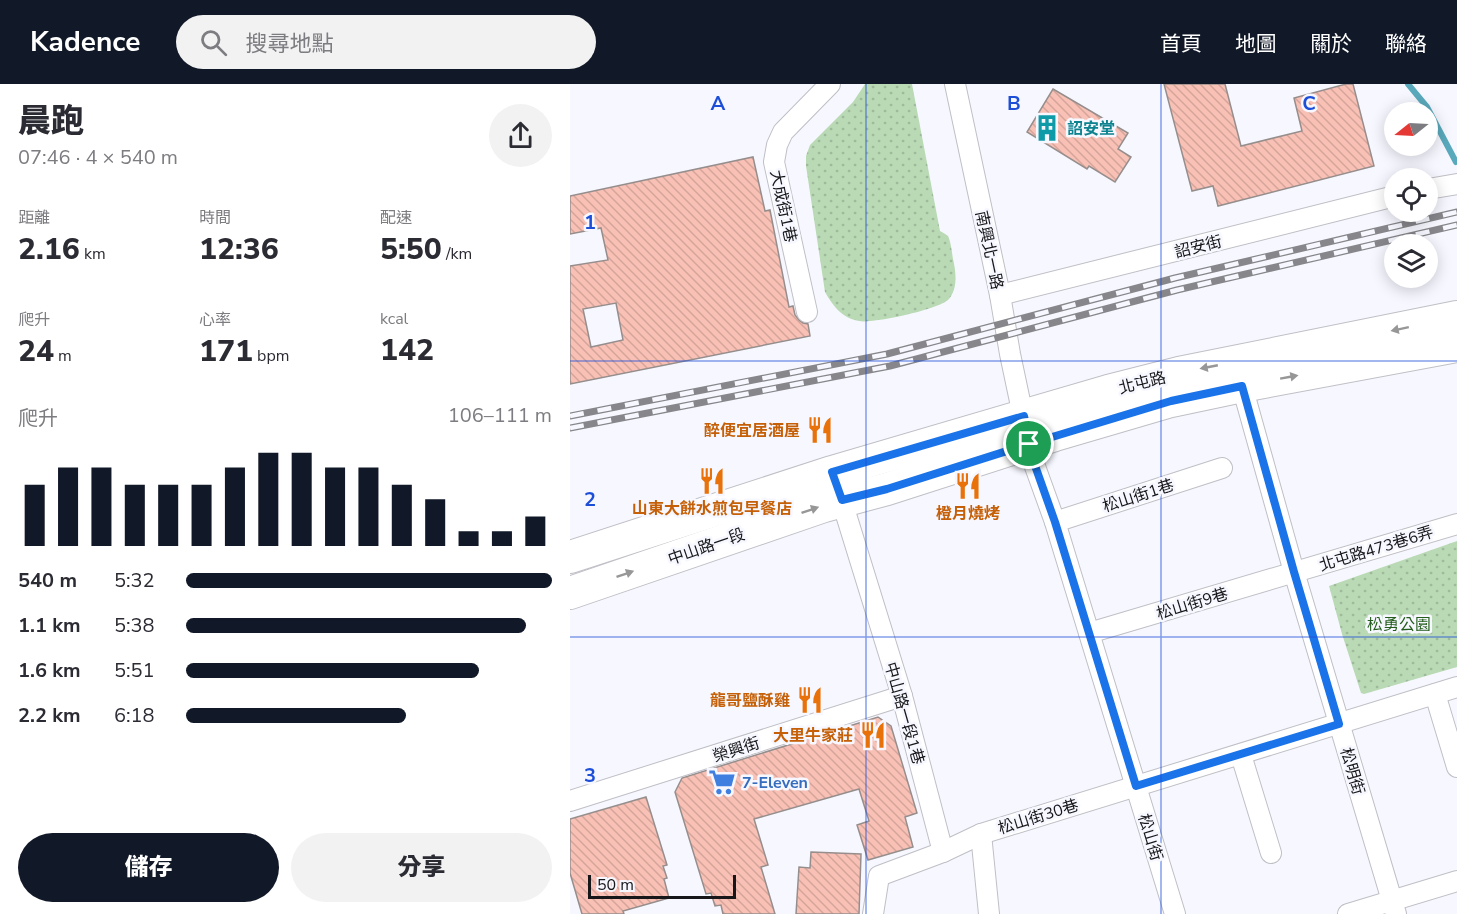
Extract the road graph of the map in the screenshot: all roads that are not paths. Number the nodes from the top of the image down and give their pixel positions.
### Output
1 (830, 84) edge
2 (955, 84) edge
3 (1384, 199) edge
4 (1000, 295) junction
5 (807, 312) dead end
6 (1457, 317) edge
7 (1457, 346) edge
8 (1242, 386) junction
9 (1026, 430) junction
10 (1222, 468) dead end
11 (837, 486) junction
12 (1055, 522) junction
13 (1457, 524) edge
14 (570, 557) edge
15 (1294, 572) junction
16 (570, 593) edge
17 (1089, 633) junction
18 (1457, 687) edge
19 (1435, 694) junction
20 (902, 696) junction
21 (1339, 724) junction
22 (1241, 755) junction
23 (1457, 767) edge
24 (1136, 786) junction
25 (570, 801) edge
26 (981, 834) junction
27 (943, 852) junction
28 (1271, 853) dead end
29 (1457, 881) edge
30 (1394, 907) edge
31 (873, 914) edge
32 (989, 914) edge
33 (1175, 914) edge
34 (1348, 914) edge

1 - 5 street, 大成街1巷
2 - 4 street, 南興北一路
3 - 4 street, 詔安街
4 - 9 street, 南興北一路
6 -> 9 main road, 北屯路
8 -> 7 main road, 北屯路
8 - 9 main road, 北屯路
8 - 15 street, 松明街
9 - 11 main road, 北屯路
9 - 12 street, 松山街
10 - 12 street, 松山街1巷
11 - 14 main road, 中山路一段
16 -> 11 main road, 中山路一段
11 - 20 street, 中山路一段1巷
12 - 17 street, 松山街
13 - 15 street, 北屯路473巷6弄
15 - 17 street, 松山街9巷
15 - 21 street, 松明街
17 - 24 street, 松山街
18 - 19 street, 松山街30巷
19 - 21 street, 松山街30巷
19 - 23 street
20 - 25 street, 榮興街
20 - 27 street, 中山路一段1巷
21 - 22 street, 松山街30巷
21 - 30 street, 松明街
22 - 24 street, 松山街30巷
22 - 28 street
24 - 26 street, 松山街30巷
24 - 33 street, 松山街
26 - 27 street, 松山街30巷
26 - 32 street
27 - 31 street
29 - 30 street
30 - 34 street

